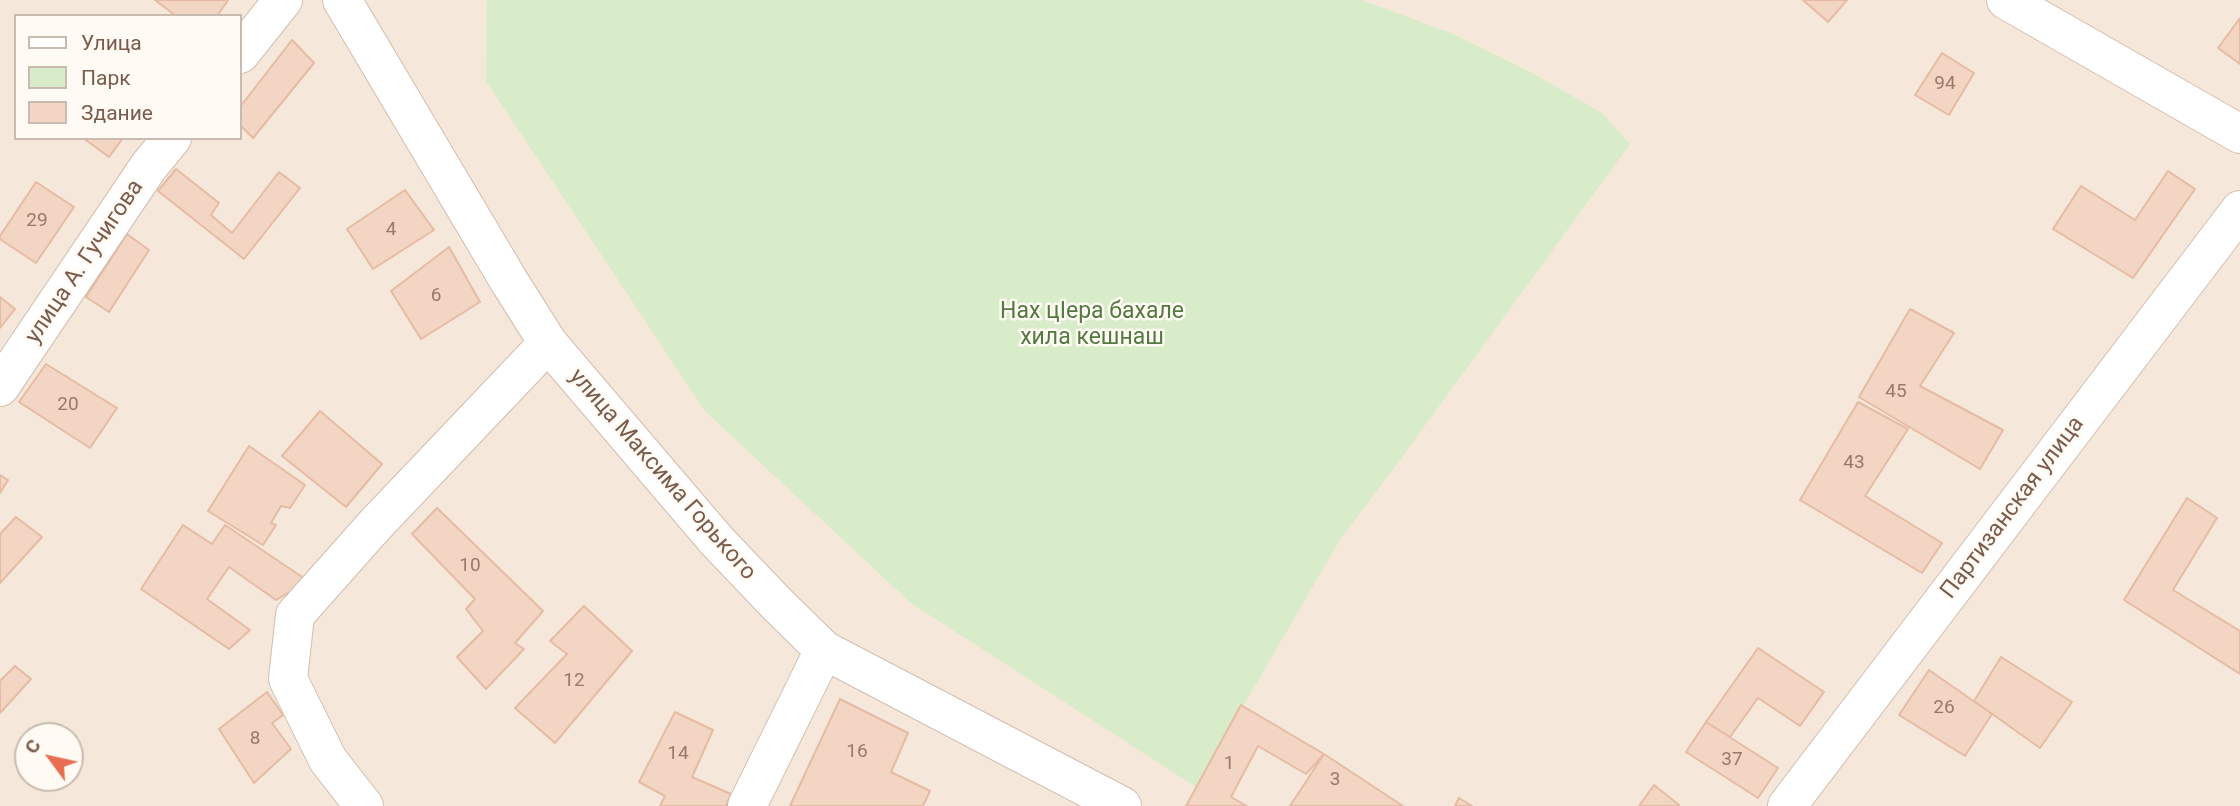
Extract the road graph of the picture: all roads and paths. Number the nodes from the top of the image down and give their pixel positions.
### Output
1 (283, 0) edge
2 (342, 0) edge
3 (2006, 0) edge
4 (242, 51) edge
5 (2240, 134) edge
6 (170, 140) edge
7 (2240, 210) edge
8 (548, 344) junction
9 (0, 387) edge
10 (824, 650) junction
11 (364, 806) edge
12 (747, 806) edge
13 (1122, 806) edge
14 (1787, 806) edge

1 - 4 street
2 - 8 street, улица Максима Горького
3 - 5 street
6 - 9 street, улица А. Гучигова
7 - 14 street, Партизанская улица
8 - 10 street, улица Максима Горького
8 - 11 street
10 - 12 street
10 - 13 street, улица Максима Горького

